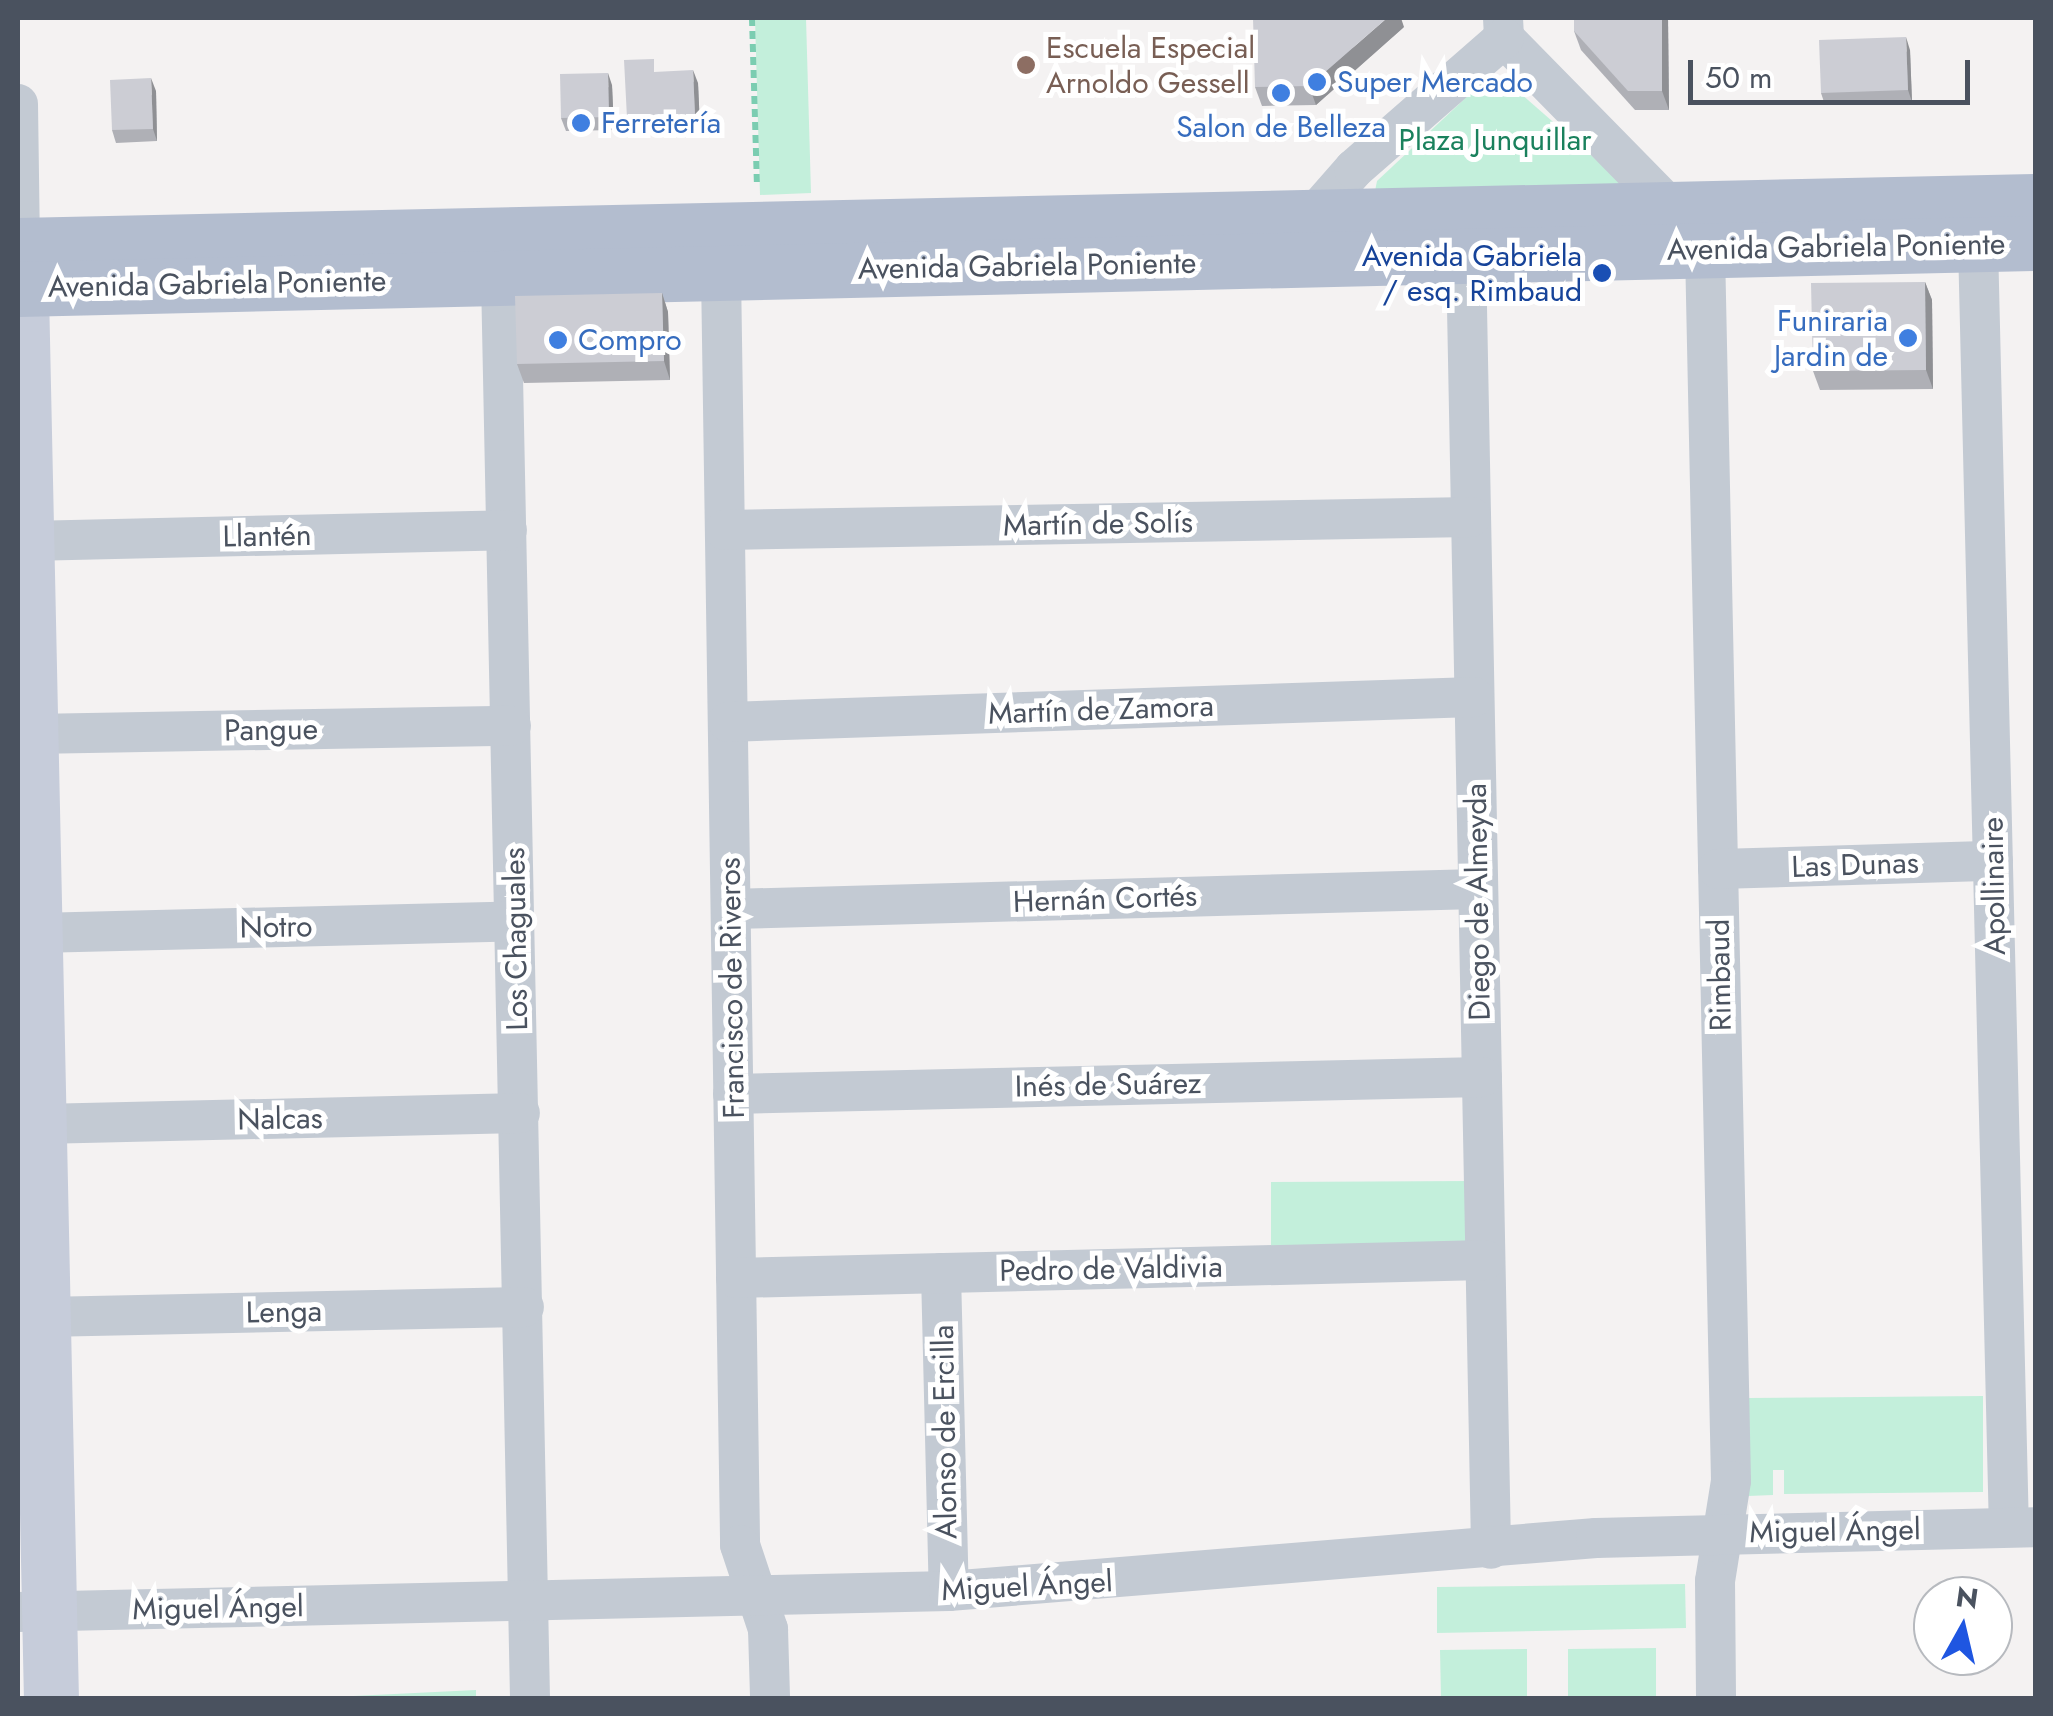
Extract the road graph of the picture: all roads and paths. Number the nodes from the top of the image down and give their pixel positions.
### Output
1 (752, 18) edge
2 (1504, 28) edge
3 (18, 104) edge
4 (2036, 201) edge
5 (1312, 217) junction
6 (759, 230) junction
7 (1688, 230) junction
8 (2036, 243) edge
9 (1978, 244) junction
10 (1466, 256) junction
11 (20, 267) edge
12 (722, 273) junction
13 (501, 278) junction
14 (1471, 517) junction
15 (507, 530) junction
16 (726, 530) junction
17 (28, 541) junction
18 (1474, 697) junction
19 (728, 722) junction
20 (511, 726) junction
21 (32, 734) junction
22 (1993, 861) junction
23 (1718, 869) junction
24 (1478, 889) junction
25 (731, 909) junction
26 (516, 921) junction
27 (36, 933) junction
28 (1482, 1077) junction
29 (734, 1094) junction
30 (520, 1114) junction
31 (40, 1124) junction
32 (2019, 1229) edge
33 (1485, 1260) junction
34 (942, 1273) junction
35 (736, 1278) junction
36 (524, 1307) junction
37 (44, 1318) junction
38 (2022, 1527) edge
39 (1722, 1532) junction
40 (1491, 1549) junction
41 (949, 1590) junction
42 (755, 1595) junction
43 (531, 1601) junction
44 (34, 1612) edge
45 (52, 1698) edge
46 (530, 1698) edge
47 (770, 1698) edge
48 (1716, 1698) edge

1 - 6 path
2 - 5 street
2 - 7 street
3 - 11 street
4 - 7 main road, Avenida Gabriela Poniente
5 - 6 main road, Avenida Gabriela Poniente
5 - 7 main road, Avenida Gabriela Poniente
6 - 11 main road, Avenida Gabriela Poniente
7 - 9 main road, Avenida Gabriela Poniente
7 - 10 main road, Avenida Gabriela Poniente
7 - 23 street, Rimbaud
8 - 9 main road, Avenida Gabriela Poniente
9 - 22 street, Apollinaire
10 - 12 main road, Avenida Gabriela Poniente
10 - 14 street, Diego de Almeyda
11 - 13 main road, Avenida Gabriela Poniente
11 - 17 street
12 - 13 main road, Avenida Gabriela Poniente
12 - 16 street, Francisco de Riveros
13 - 15 street, Los Chaguales
14 - 16 street, Martín de Solís
14 - 18 street, Diego de Almeyda
15 - 17 street, Llantén
15 - 20 street, Los Chaguales
16 - 19 street, Francisco de Riveros
17 - 21 street
18 - 19 street, Martín de Zamora
18 - 24 street, Diego de Almeyda
19 - 25 street, Francisco de Riveros
20 - 21 street, Pangue
20 - 26 street, Los Chaguales
21 - 27 street
22 - 23 street, Las Dunas
22 - 32 street, Apollinaire
23 - 39 street, Rimbaud
24 - 25 street, Hernán Cortés
24 - 28 street, Diego de Almeyda
25 - 29 street, Francisco de Riveros
26 - 27 street, Notro
26 - 30 street, Los Chaguales
27 - 31 street
28 - 29 street, Inés de Suárez
28 - 33 street, Diego de Almeyda
29 - 35 street, Francisco de Riveros
30 - 31 street, Nalcas
30 - 36 street, Los Chaguales
31 - 37 street
32 - 38 street, Apollinaire
33 - 34 street, Pedro de Valdivia
33 - 40 street, Diego de Almeyda
34 - 35 street, Pedro de Valdivia
34 - 41 street, Alonso de Ercilla
35 - 42 street, Francisco de Riveros
36 - 37 street, Lenga
36 - 43 street, Los Chaguales
37 - 44 street
38 - 39 street, Miguel Ángel
39 - 40 street, Miguel Ángel
39 - 48 street, Rimbaud
40 - 41 street, Miguel Ángel
41 - 42 street, Miguel Ángel
42 - 43 street, Miguel Ángel
42 - 47 street, Francisco de Riveros
43 - 44 street, Miguel Ángel
43 - 46 street, Los Chaguales
44 - 45 street

